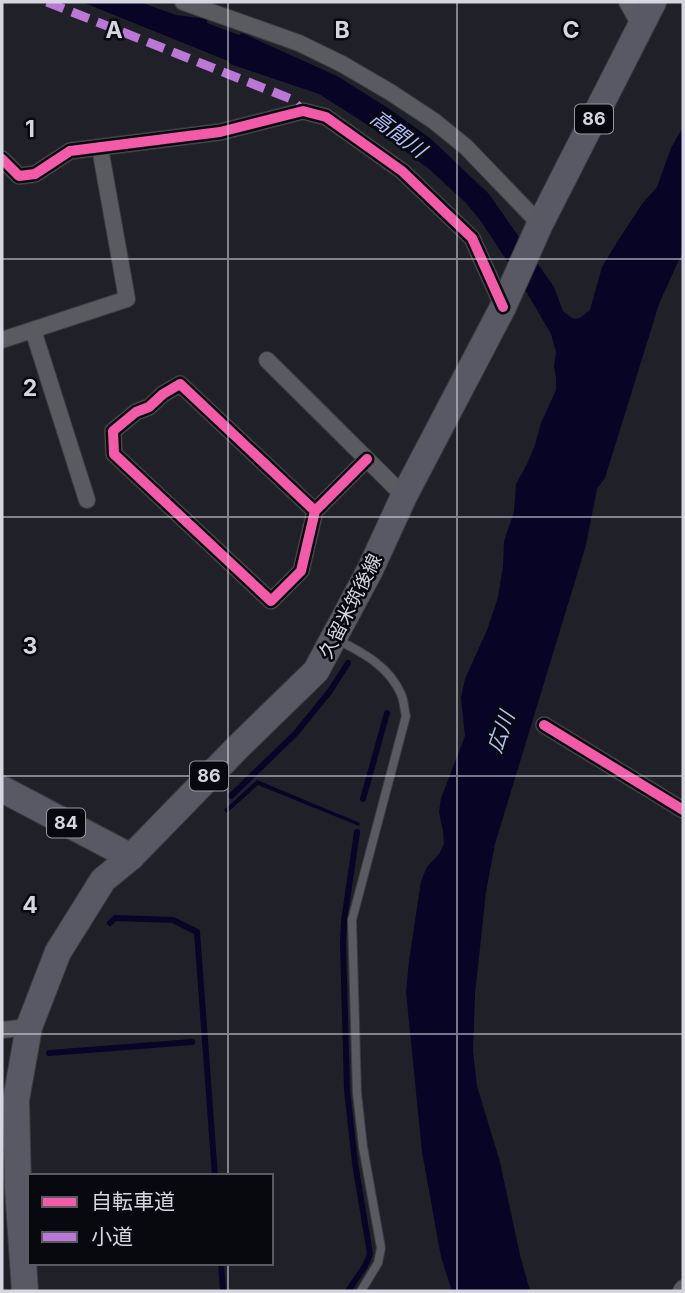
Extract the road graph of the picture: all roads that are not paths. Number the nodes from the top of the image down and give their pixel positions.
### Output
1 (183, 2) edge
2 (627, 2) edge
3 (653, 2) edge
4 (641, 27) junction
5 (100, 148) junction
6 (2, 159) edge
7 (537, 230) junction
8 (507, 298) junction
9 (33, 330) junction
10 (2, 341) edge
11 (267, 360) dead end
12 (367, 459) junction
13 (404, 496) junction
14 (87, 500) dead end
15 (315, 511) junction
16 (334, 639) junction
17 (544, 725) dead end
18 (2, 789) edge
19 (683, 810) edge
20 (131, 857) junction
21 (29, 1027) junction
22 (2, 1030) edge
23 (25, 1291) edge
24 (361, 1291) edge

1 - 7 street
2 - 4 street
3 - 4 main road, 久留米筑後線 / 86
4 - 7 main road, 久留米筑後線 / 86
5 - 6 street
5 - 8 street
5 - 9 street
7 - 8 main road, 久留米筑後線 / 86
8 - 13 main road, 久留米筑後線 / 86
9 - 10 street
9 - 14 street
11 - 12 street
12 - 13 street
12 - 15 street
13 - 16 main road, 久留米筑後線 / 86
15 - 15 street
16 - 20 main road, 久留米筑後線 / 86
16 - 24 lane
17 - 19 street
18 - 20 main road, 84
20 - 21 main road, 久留米筑後線 / 86
21 - 22 street
21 - 23 main road, 久留米筑後線 / 86

